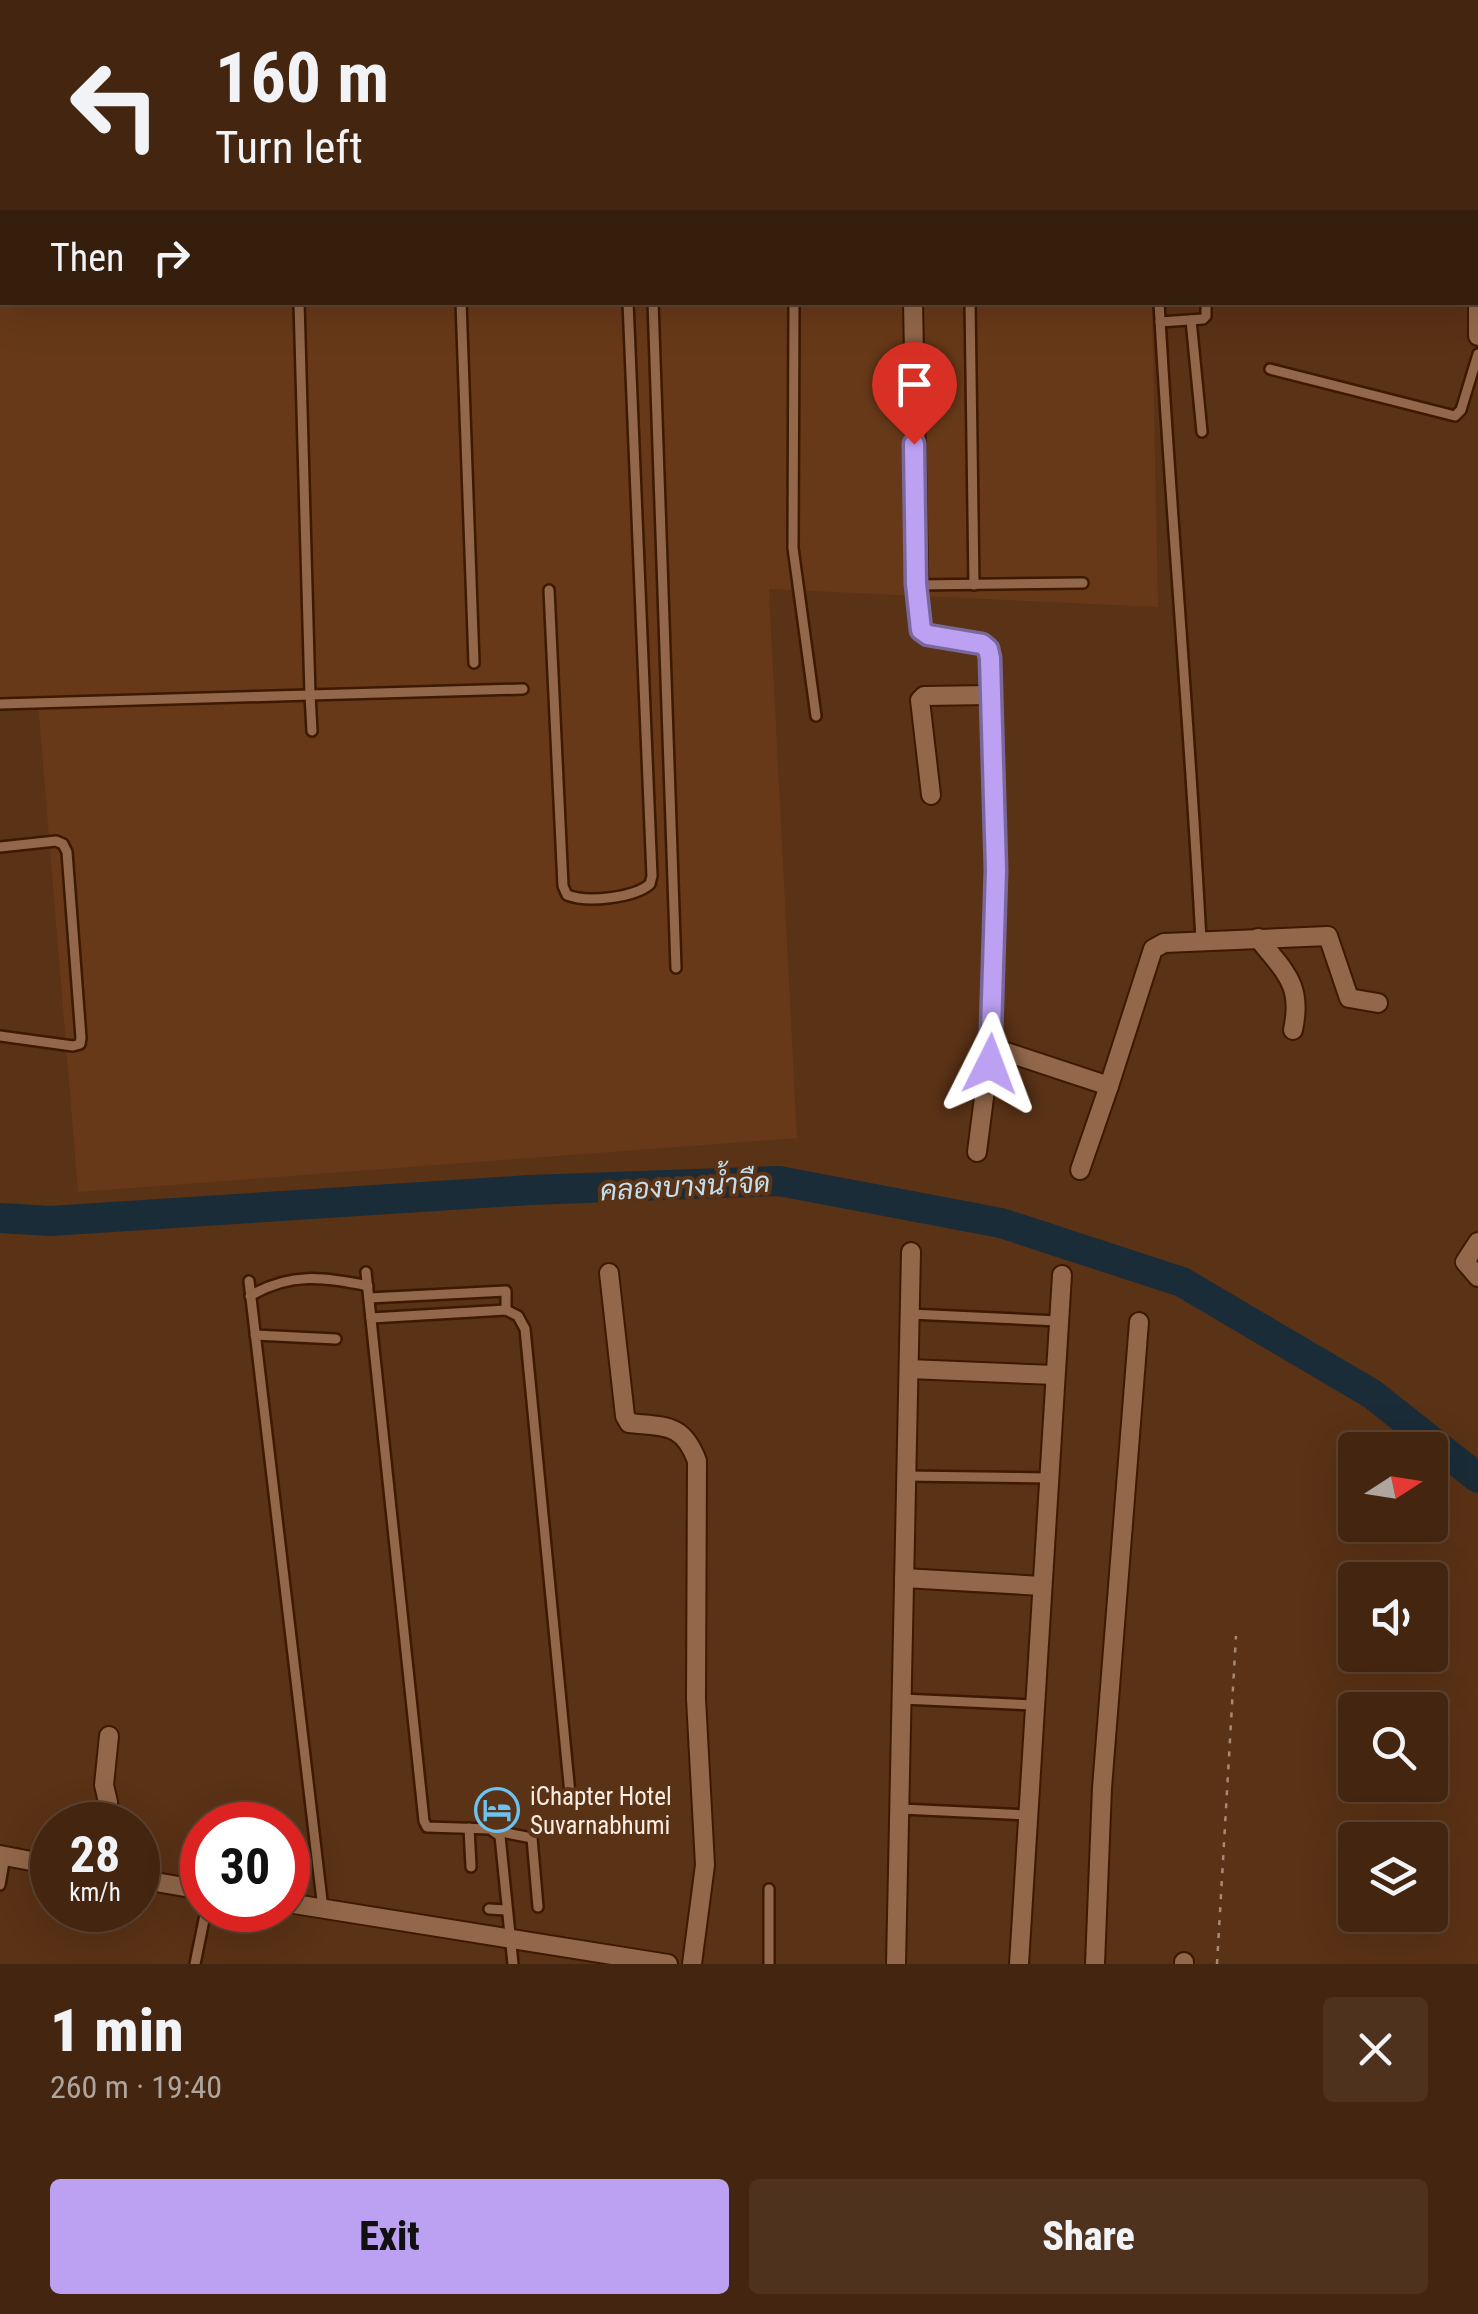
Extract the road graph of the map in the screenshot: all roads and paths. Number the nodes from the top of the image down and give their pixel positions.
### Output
1 (299, 305) edge
2 (461, 305) edge
3 (628, 305) edge
4 (653, 305) edge
5 (794, 305) edge
6 (912, 305) edge
7 (970, 305) edge
8 (1159, 305) edge
9 (1206, 305) edge
10 (1478, 305) edge
11 (1191, 320) junction
12 (1160, 322) junction
13 (1478, 336) edge
14 (1478, 354) edge
15 (1270, 369) dead end
16 (1202, 432) dead end
17 (1083, 583) dead end
18 (916, 584) junction
19 (974, 585) junction
20 (549, 590) dead end
21 (474, 663) dead end
22 (523, 689) dead end
23 (990, 694) junction
24 (310, 695) junction
25 (0, 704) edge
26 (816, 716) dead end
27 (312, 731) dead end
28 (931, 795) dead end
29 (0, 847) edge
30 (1258, 938) junction
31 (1201, 941) junction
32 (676, 968) dead end
33 (1378, 1003) dead end
34 (1293, 1030) dead end
35 (0, 1036) edge
36 (991, 1048) junction
37 (1109, 1086) junction
38 (978, 1152) dead end
39 (1080, 1170) dead end
40 (1478, 1242) edge
41 (911, 1252) dead end
42 (366, 1272) dead end
43 (610, 1273) dead end
44 (1062, 1275) dead end
45 (1478, 1277) edge
46 (249, 1281) dead end
47 (368, 1292) junction
48 (250, 1296) junction
49 (506, 1310) junction
50 (910, 1314) junction
51 (371, 1318) junction
52 (1058, 1321) junction
53 (1139, 1322) dead end
54 (255, 1335) junction
55 (336, 1339) dead end
56 (909, 1369) junction
57 (1054, 1375) junction
58 (906, 1476) junction
59 (1048, 1478) junction
60 (904, 1578) junction
61 (1042, 1586) junction
62 (1236, 1636) dead end
63 (902, 1699) junction
64 (1034, 1705) junction
65 (109, 1736) dead end
66 (570, 1794) dead end
67 (107, 1802) edge
68 (899, 1810) junction
69 (1028, 1814) junction
70 (469, 1828) junction
71 (496, 1831) junction
72 (3, 1856) edge
73 (30, 1861) edge
74 (471, 1867) dead end
75 (0, 1885) edge
76 (769, 1890) dead end
77 (310, 1907) edge
78 (538, 1907) dead end
79 (323, 1909) junction
80 (488, 1909) dead end
81 (506, 1910) junction
82 (202, 1932) edge
83 (510, 1939) junction
84 (659, 1963) edge
85 (195, 1964) edge
86 (513, 1964) edge
87 (668, 1964) edge
88 (692, 1964) edge
89 (769, 1964) edge
90 (896, 1964) edge
91 (1018, 1964) edge
92 (1095, 1964) edge
93 (1217, 1964) edge

1 - 24 lane
2 - 21 lane
3 - 20 lane
4 - 32 lane
5 - 26 lane
6 - 18 street
7 - 19 lane
8 - 12 lane
9 - 11 lane
10 - 13 street
11 - 12 lane
11 - 16 lane
12 - 31 lane
14 - 15 lane
17 - 19 lane
18 - 19 lane
18 - 23 street
22 - 24 lane
23 - 28 street
23 - 36 street
24 - 25 lane
24 - 27 lane
29 - 35 lane
30 - 31 street
30 - 33 street
30 - 34 street
31 - 37 street
36 - 37 street
36 - 38 street
37 - 39 street
40 - 45 street
41 - 50 street
42 - 47 lane
43 - 88 street
44 - 52 street
46 - 48 lane
47 - 48 lane
47 - 49 lane
47 - 51 lane
48 - 54 lane
49 - 51 lane
49 - 66 lane
50 - 52 lane
50 - 56 street
51 - 70 lane
52 - 57 street
53 - 92 street
54 - 55 lane
54 - 79 lane
56 - 57 street
56 - 58 street
57 - 59 street
58 - 59 lane
58 - 60 street
59 - 61 street
60 - 61 street
60 - 63 street
61 - 64 street
62 - 93 path
63 - 64 lane
63 - 68 street
64 - 69 street
65 - 67 street
68 - 69 lane
68 - 90 street
69 - 91 street
70 - 71 lane
70 - 74 lane
71 - 78 lane
71 - 81 lane
72 - 73 street
72 - 75 lane
76 - 89 lane
77 - 79 street
79 - 83 street
80 - 81 lane
81 - 83 lane
82 - 85 lane
83 - 84 street
83 - 86 lane
84 - 87 street

